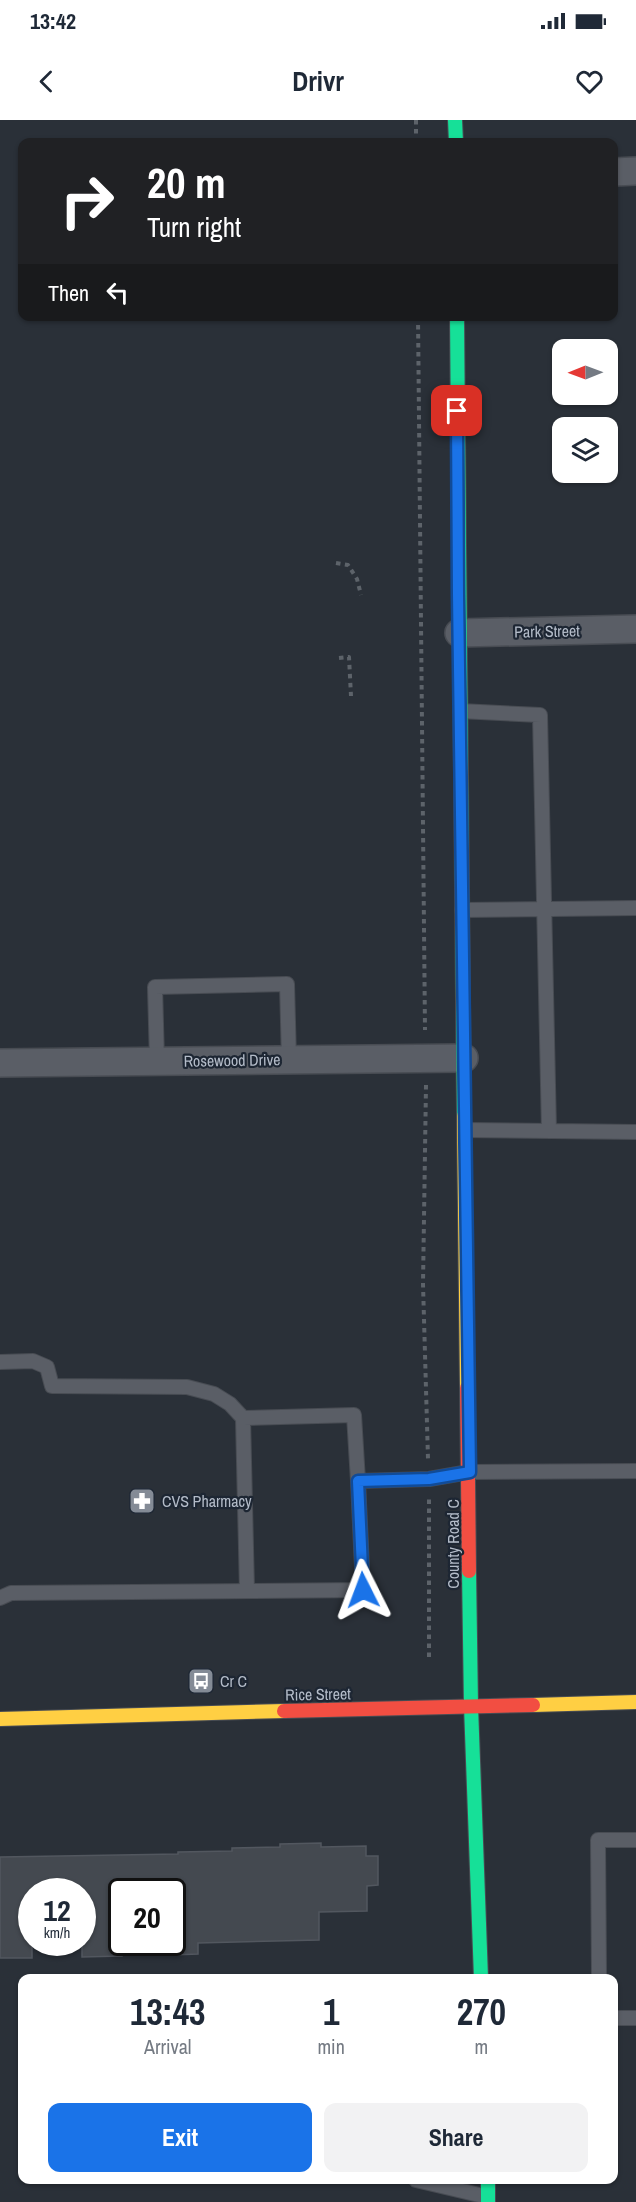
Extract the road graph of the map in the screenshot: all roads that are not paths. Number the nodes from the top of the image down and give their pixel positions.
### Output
1 (455, 120) edge
2 (456, 138) edge
3 (636, 171) edge
4 (618, 172) edge
5 (457, 321) edge
6 (636, 629) edge
7 (459, 633) junction
8 (460, 711) junction
9 (543, 908) junction
10 (636, 908) edge
11 (462, 910) junction
12 (464, 1058) junction
13 (289, 1060) junction
14 (157, 1061) junction
15 (0, 1063) edge
16 (465, 1130) junction
17 (549, 1131) junction
18 (636, 1132) edge
19 (0, 1362) edge
20 (243, 1418) junction
21 (636, 1471) edge
22 (470, 1472) junction
23 (358, 1481) junction
24 (247, 1591) junction
25 (0, 1598) edge
26 (636, 1702) edge
27 (471, 1706) junction
28 (0, 1719) edge
29 (636, 1840) edge
30 (481, 1974) edge
31 (599, 1974) edge
32 (618, 2018) edge
33 (636, 2018) edge
34 (431, 2184) edge
35 (488, 2199) edge

1 - 2 main road
3 - 4 street
5 - 7 main road, County Road C
6 - 7 street, Park Street
7 - 8 main road, County Road C
8 - 9 lane
8 - 11 main road, County Road C
9 - 10 lane
9 - 11 lane
9 - 17 lane
11 - 12 main road, County Road C
12 - 13 street, Rosewood Drive
12 - 16 main road, County Road C
13 - 14 street, Rosewood Drive
13 - 14 lane
14 - 15 street, Rosewood Drive
16 - 17 lane
16 - 22 main road, County Road C
17 - 18 lane
19 - 20 lane
20 - 23 lane
20 - 24 lane
21 - 22 lane
22 - 23 lane
22 - 27 main road, County Road C
23 - 24 lane
24 - 25 lane
26 - 27 main road, Rice Street
27 - 28 main road, Rice Street
27 - 30 main road, County Road C
29 - 31 lane
32 - 33 lane
34 - 35 lane

